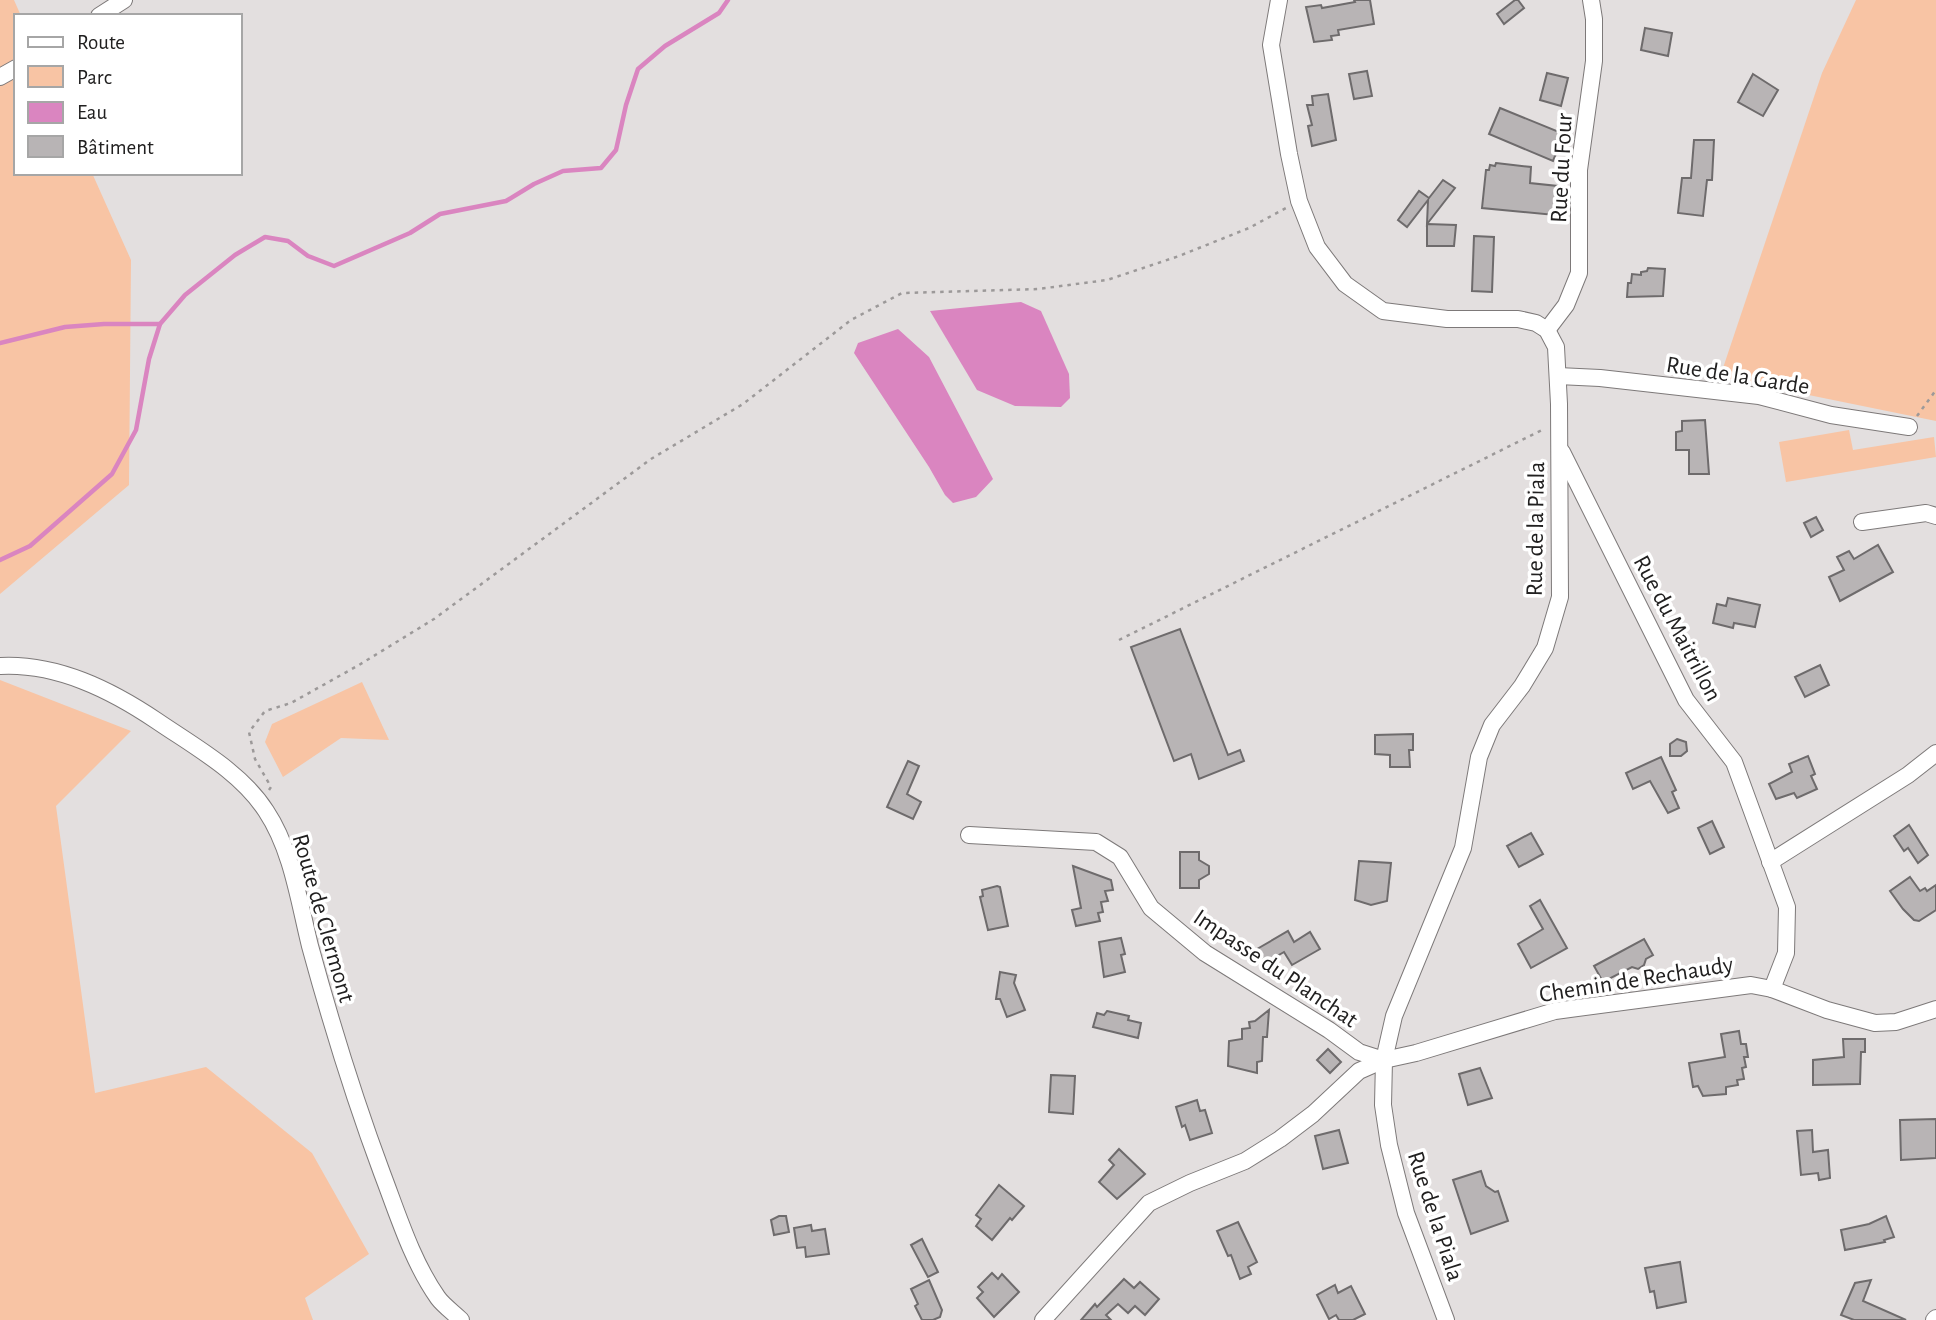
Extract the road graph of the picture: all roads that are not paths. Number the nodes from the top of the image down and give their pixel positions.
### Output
1 (124, 0) edge
2 (1591, 0) edge
3 (1278, 2) edge
4 (102, 14) edge
5 (1547, 330) junction
6 (1559, 376) junction
7 (1909, 427) road end
8 (1560, 447) junction
9 (1936, 516) edge
10 (1862, 522) dead end
11 (0, 666) edge
12 (1936, 753) edge
13 (969, 835) dead end
14 (1770, 862) junction
15 (1772, 989) junction
16 (1936, 1009) edge
17 (1384, 1060) junction
18 (461, 1320) edge
19 (1043, 1320) edge
20 (1446, 1320) edge

1 - 4 street
2 - 5 street, Rue du Four
3 - 5 street
5 - 6 street, Rue de la Piala
6 - 7 street, Rue de la Garde
6 - 8 street, Rue de la Piala
8 - 14 street, Rue du Maitrillon
8 - 17 street, Rue de la Piala
9 - 10 street
11 - 18 street, Route de Clermont
12 - 14 street
13 - 17 street, Impasse du Planchat
14 - 15 street, Rue du Maitrillon
15 - 16 street, Chemin de Rechaudy
15 - 17 street, Chemin de Rechaudy
17 - 19 street, Chemin de Rechaudy
17 - 20 street, Rue de la Piala

